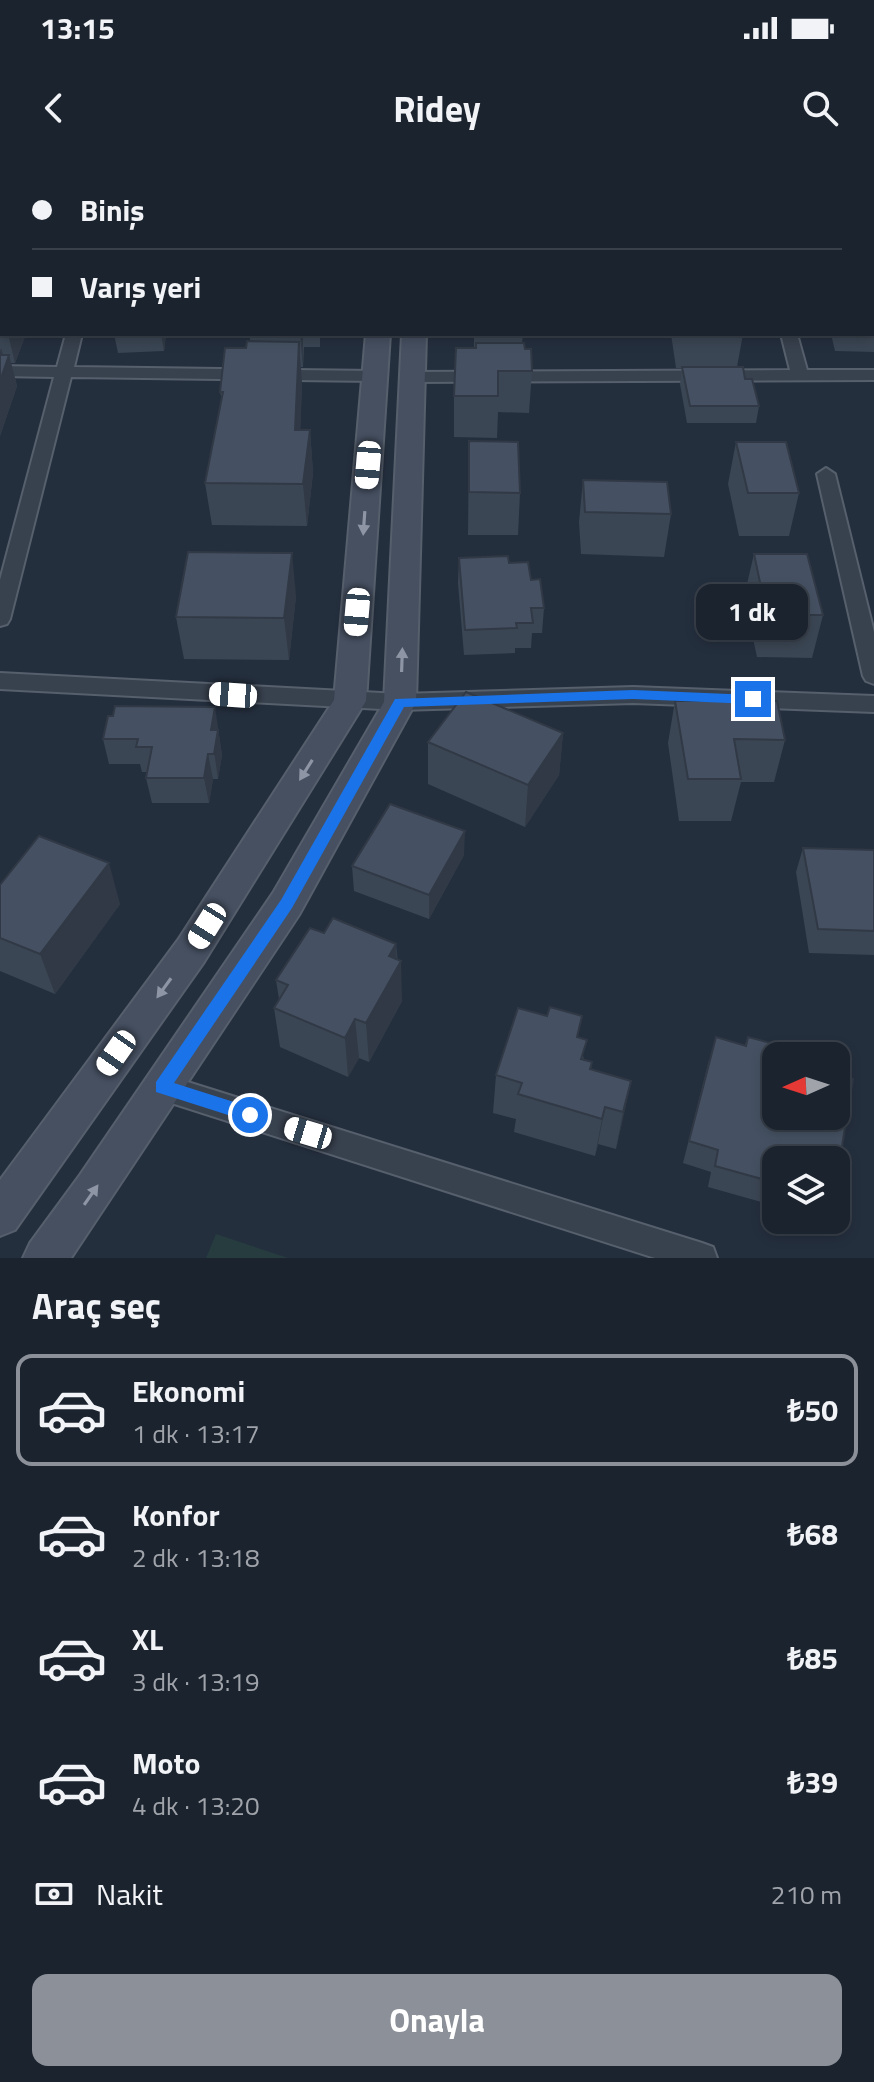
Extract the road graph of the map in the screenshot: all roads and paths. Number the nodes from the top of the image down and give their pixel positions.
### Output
1 (74, 336) edge
2 (378, 336) edge
3 (414, 336) edge
4 (790, 336) edge
5 (0, 371) edge
6 (66, 372) junction
7 (799, 374) junction
8 (874, 375) edge
9 (375, 376) junction
10 (413, 377) junction
11 (826, 474) dead end
12 (0, 619) edge
13 (874, 676) edge
14 (0, 681) edge
15 (350, 701) junction
16 (400, 702) junction
17 (874, 704) edge
18 (162, 1087) junction
19 (0, 1215) edge
20 (45, 1258) edge
21 (702, 1258) edge

1 - 6 street
2 - 9 main road
3 - 10 main road
4 - 7 street
5 - 6 street
6 - 9 street
6 - 12 street
7 - 8 street
7 - 10 street
9 -> 15 main road
16 -> 10 main road
11 - 13 street
14 - 15 street
15 - 16 street
15 -> 19 main road
16 - 17 street
16 - 18 main road
20 -> 18 main road
18 - 21 street

